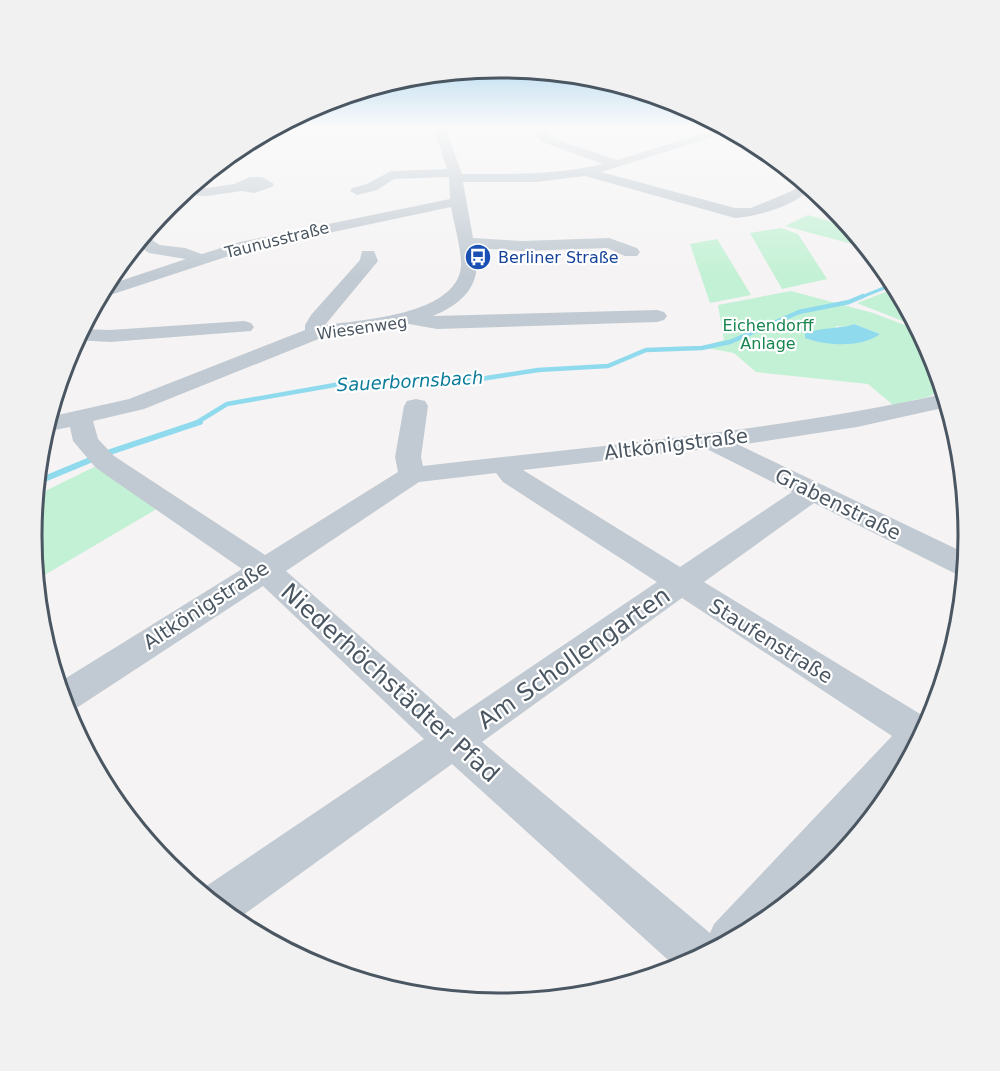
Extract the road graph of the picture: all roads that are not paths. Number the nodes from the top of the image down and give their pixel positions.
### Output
1 (456, 175) edge
2 (388, 176) edge
3 (502, 176) edge
4 (555, 176) edge
5 (601, 176) edge
6 (240, 188) dead end
7 (801, 190) edge
8 (197, 192) edge
9 (387, 193) dead end
10 (411, 194) dead end
11 (457, 200) junction
12 (466, 243) junction
13 (148, 244) edge
14 (631, 252) dead end
15 (368, 255) dead end
16 (202, 260) junction
17 (114, 289) edge
18 (657, 316) dead end
19 (410, 318) junction
20 (244, 327) dead end
21 (316, 333) junction
22 (88, 335) edge
23 (938, 404) edge
24 (416, 406) dead end
25 (80, 417) junction
26 (57, 422) edge
27 (711, 441) junction
28 (502, 464) junction
29 (412, 475) junction
30 (812, 491) junction
31 (957, 562) edge
32 (263, 568) junction
33 (681, 584) junction
34 (70, 694) edge
35 (915, 730) edge
36 (453, 742) junction
37 (903, 754) edge
38 (224, 901) edge
39 (754, 916) edge
40 (693, 950) edge

1 - 11 street
2 - 9 street
3 - 4 street
5 - 7 street
6 - 8 street
10 - 11 street
11 - 12 street
11 - 16 street, Taunusstraße
12 - 14 street
12 - 19 street
13 - 16 street
15 - 21 street
16 - 17 street, Taunusstraße
18 - 19 street, Wiesenweg
19 - 21 street, Wiesenweg
20 - 22 street
21 - 25 street, Wiesenweg
23 - 27 street, Altkönigstraße
24 - 29 street
25 - 26 street, Wiesenweg
25 - 32 street, Niederhöchstädter Pfad
27 - 28 street, Altkönigstraße
27 - 30 street, Grabenstraße
28 - 29 street, Altkönigstraße
28 - 33 street, Staufenstraße
29 - 32 street, Altkönigstraße
30 - 31 street, Grabenstraße
30 - 33 street, Am Schollengarten
32 - 34 street, Altkönigstraße
32 - 36 street, Niederhöchstädter Pfad
33 - 35 street, Staufenstraße
33 - 36 street, Am Schollengarten
36 - 38 street, Am Schollengarten
36 - 40 street, Niederhöchstädter Pfad
37 - 39 street

